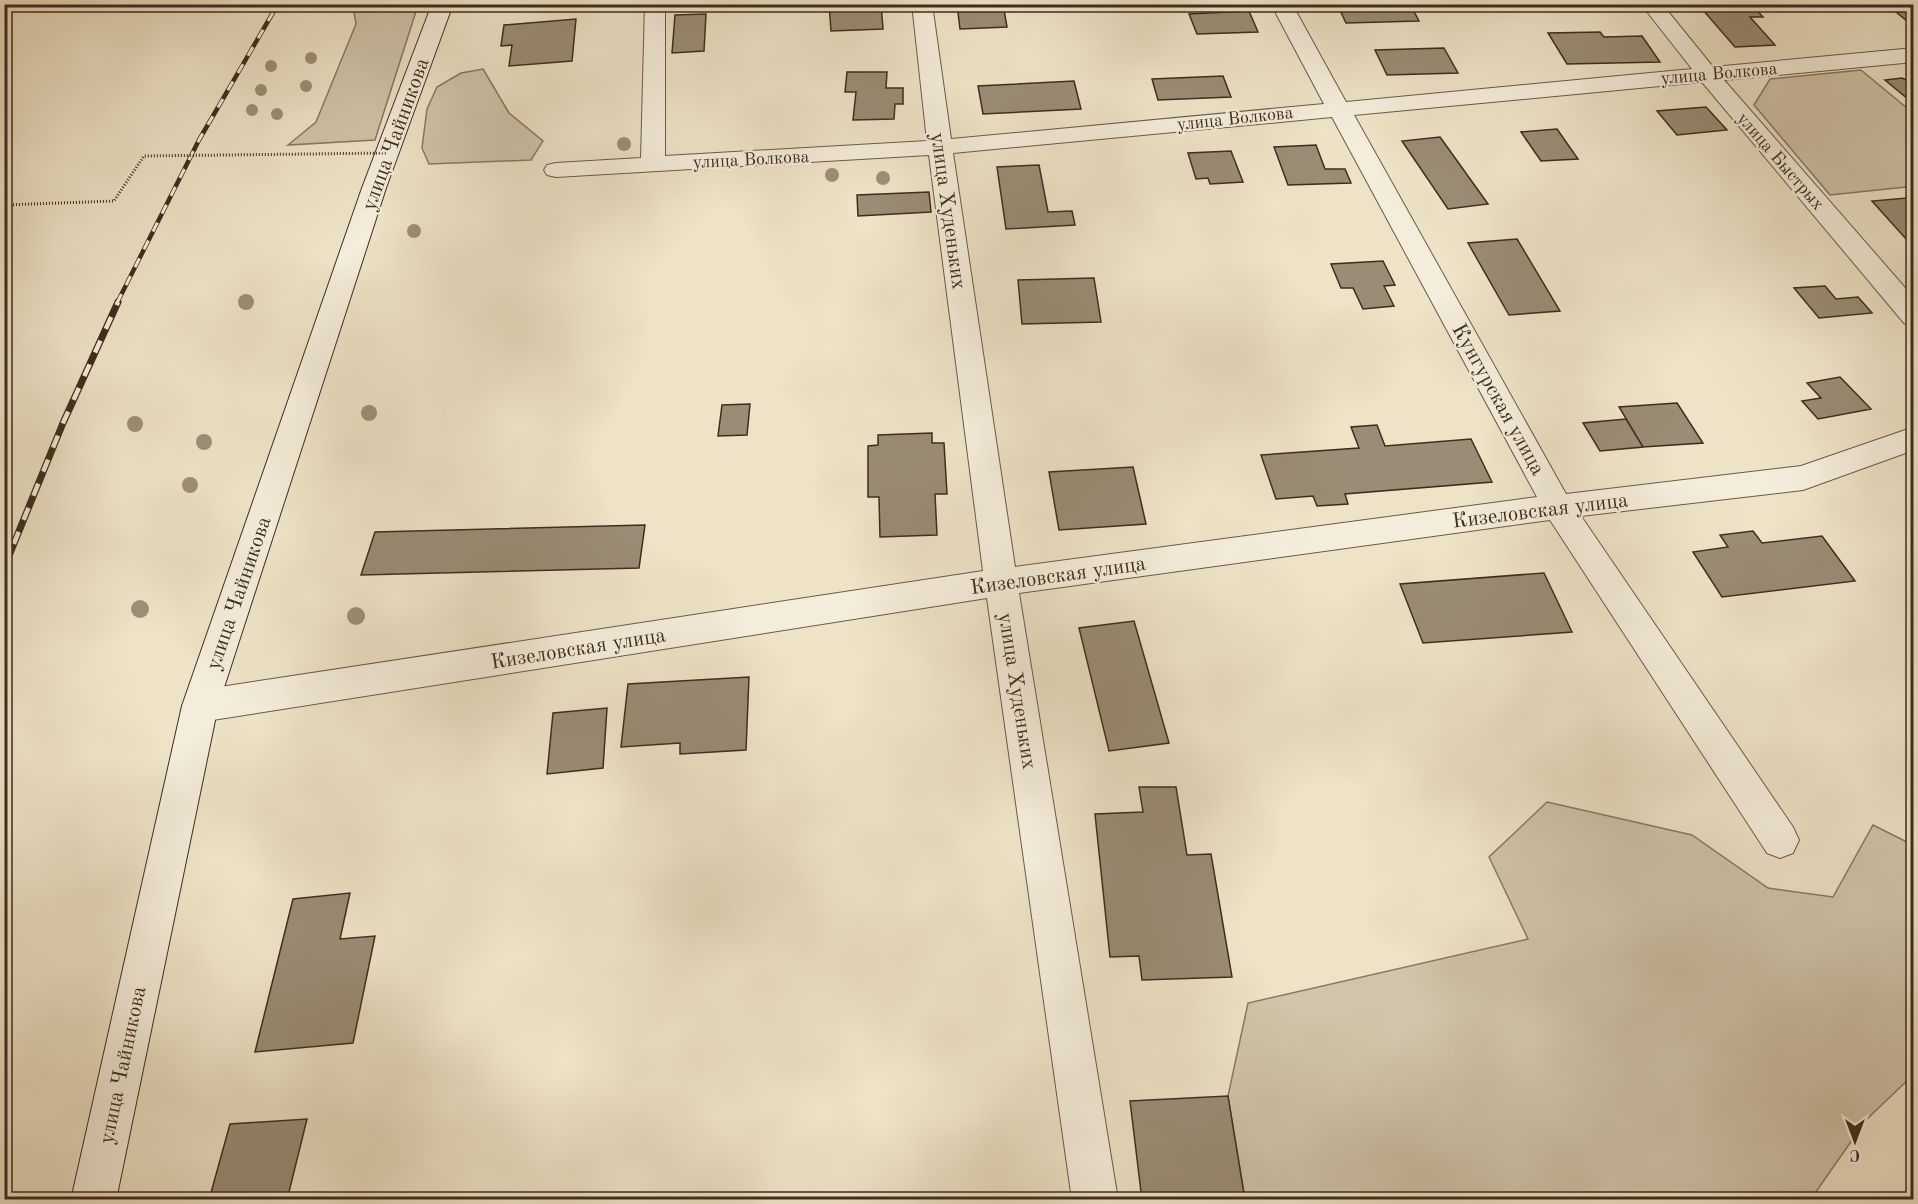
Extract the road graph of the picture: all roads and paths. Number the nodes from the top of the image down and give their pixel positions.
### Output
1 (443, 4) edge
2 (656, 4) edge
3 (922, 4) edge
4 (1281, 4) edge
5 (1651, 4) edge
6 (1914, 56) edge
7 (1707, 74) junction
8 (1340, 108) junction
9 (939, 147) junction
10 (387, 153) junction
11 (653, 165) junction
12 (556, 170) dead end
13 (4, 205) edge
14 (1914, 316) edge
15 (1914, 438) edge
16 (1558, 507) junction
17 (1002, 582) junction
18 (200, 706) junction
19 (1780, 840) dead end
20 (93, 1200) edge
21 (1095, 1200) edge

1 - 10 street, улица Чайникова
2 - 11 street
3 - 9 street, улица Худеньких
4 - 8 street, Кунгурская улица
5 - 7 street, улица Быстрых
6 - 7 street, улица Волкова
7 - 8 street, улица Волкова
7 - 14 street, улица Быстрых
8 - 9 street, улица Волкова
8 - 16 street, Кунгурская улица
9 - 11 street, улица Волкова
9 - 17 street, улица Худеньких
10 - 13 path, bridge
10 - 18 street, улица Чайникова
11 - 12 street, улица Волкова
15 - 16 street, Кизеловская улица
16 - 17 street, Кизеловская улица
16 - 19 street, Кунгурская улица
17 - 18 street, Кизеловская улица
17 - 21 street, улица Худеньких
18 - 20 street, улица Чайникова

